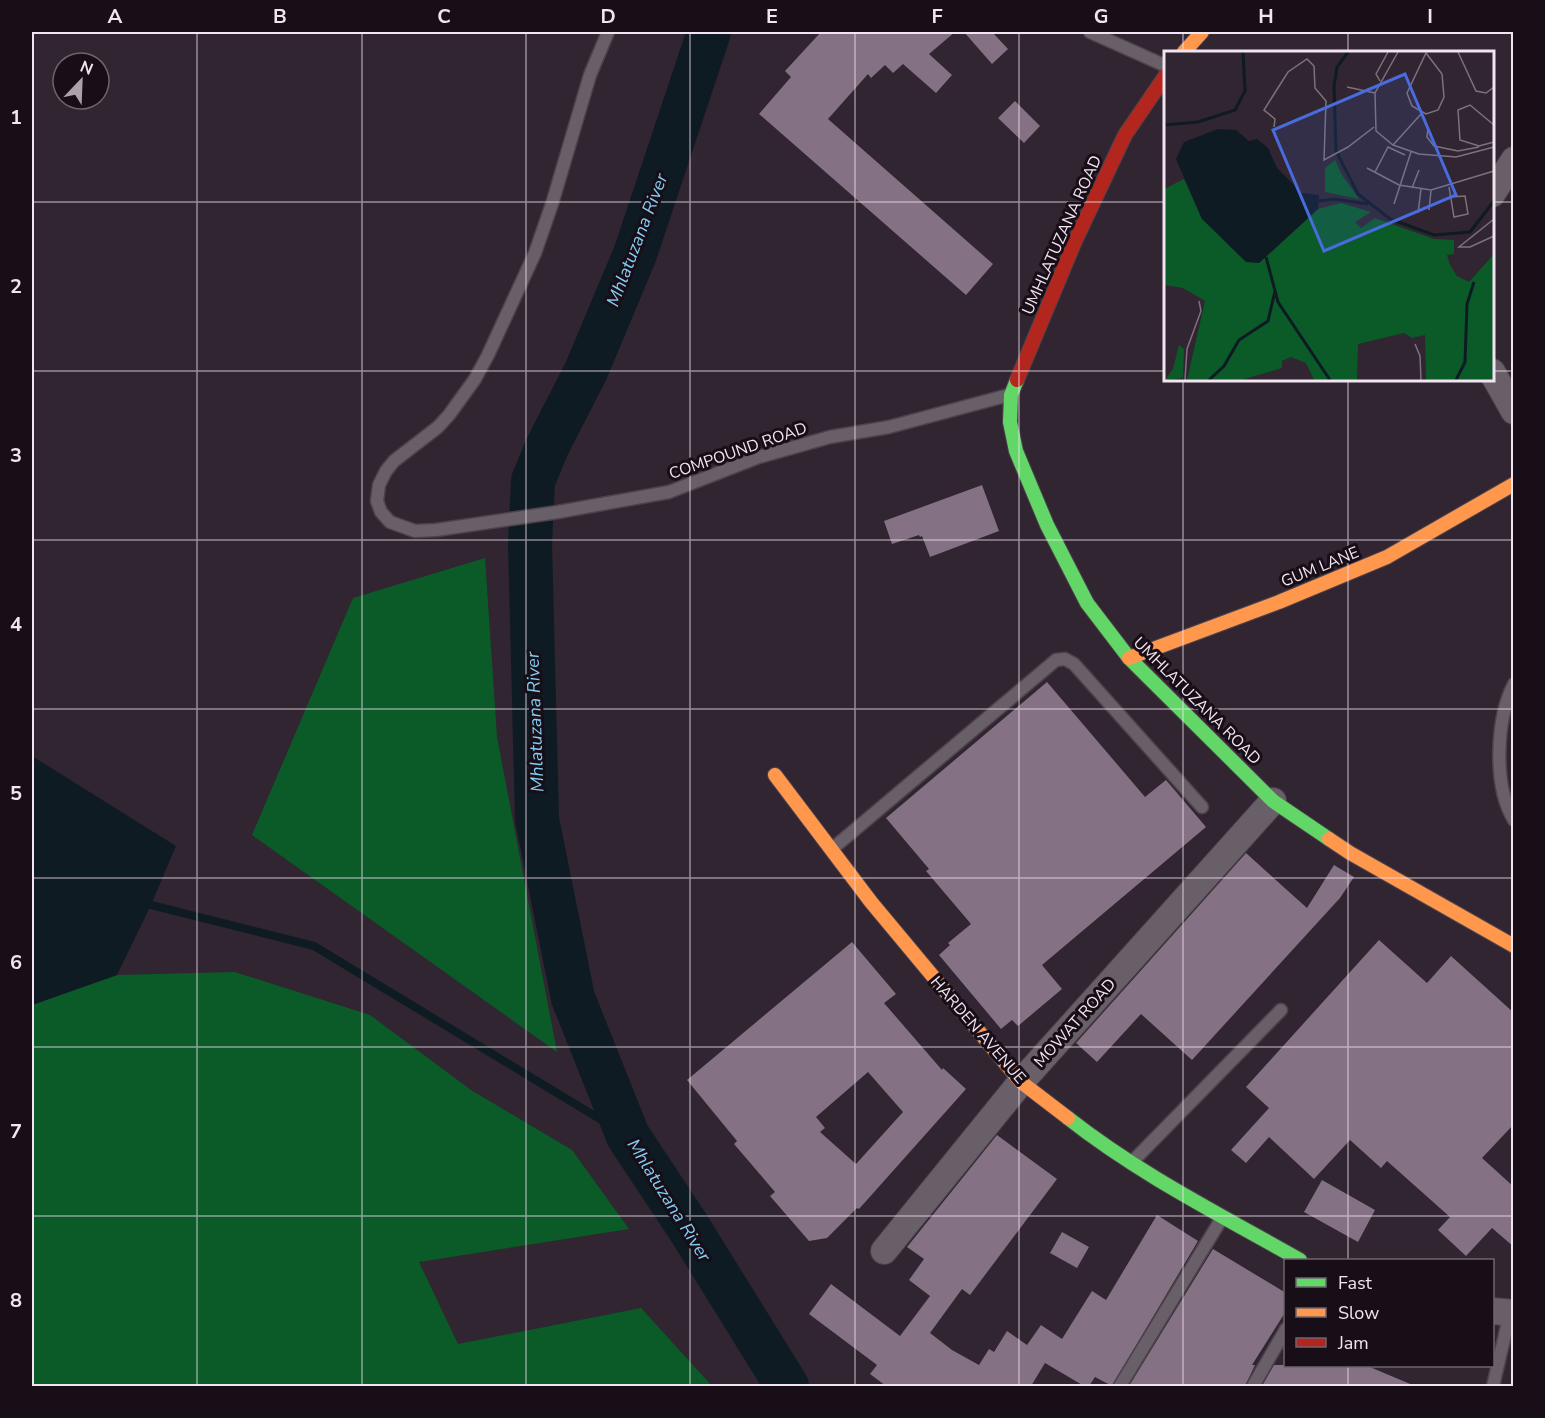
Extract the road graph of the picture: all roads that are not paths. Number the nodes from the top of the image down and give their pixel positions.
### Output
1 (608, 32) edge
2 (1090, 32) edge
3 (1202, 32) edge
4 (1185, 51) edge
5 (1164, 65) edge
6 (1164, 78) edge
7 (1514, 160) edge
8 (1494, 191) edge
9 (1494, 376) edge
10 (1011, 395) junction
11 (1514, 411) edge
12 (1514, 484) edge
13 (1129, 658) junction
14 (1514, 684) edge
15 (775, 775) dead end
16 (1273, 801) junction
17 (1202, 807) dead end
18 (1514, 820) edge
19 (831, 849) junction
20 (1514, 946) edge
21 (1281, 1010) dead end
22 (1021, 1082) junction
23 (1132, 1162) junction
24 (1223, 1216) junction
25 (884, 1251) dead end
26 (1298, 1259) edge
27 (1505, 1312) edge
28 (1284, 1332) edge
29 (1120, 1386) edge
30 (1253, 1386) edge
31 (1493, 1386) edge

1 - 10 lane, COMPOUND ROAD
2 - 5 lane
3 - 4 street
6 - 10 street, UMHLATUZANA ROAD
7 - 8 street
9 - 11 street
10 - 13 street, UMHLATUZANA ROAD
12 - 13 street, GUM LANE
13 - 16 street, UMHLATUZANA ROAD
14 - 18 lane
15 - 19 street, HARDEN AVENUE
16 - 20 street, UMHLATUZANA ROAD
16 - 22 street, MOWAT ROAD
17 - 19 lane
19 - 22 street, HARDEN AVENUE
21 - 23 lane
22 - 23 street, HARDEN AVENUE
22 - 25 street, MOWAT ROAD
23 - 24 street, HARDEN AVENUE
24 - 26 street, HARDEN AVENUE
24 - 29 lane
27 - 31 lane
28 - 30 lane

